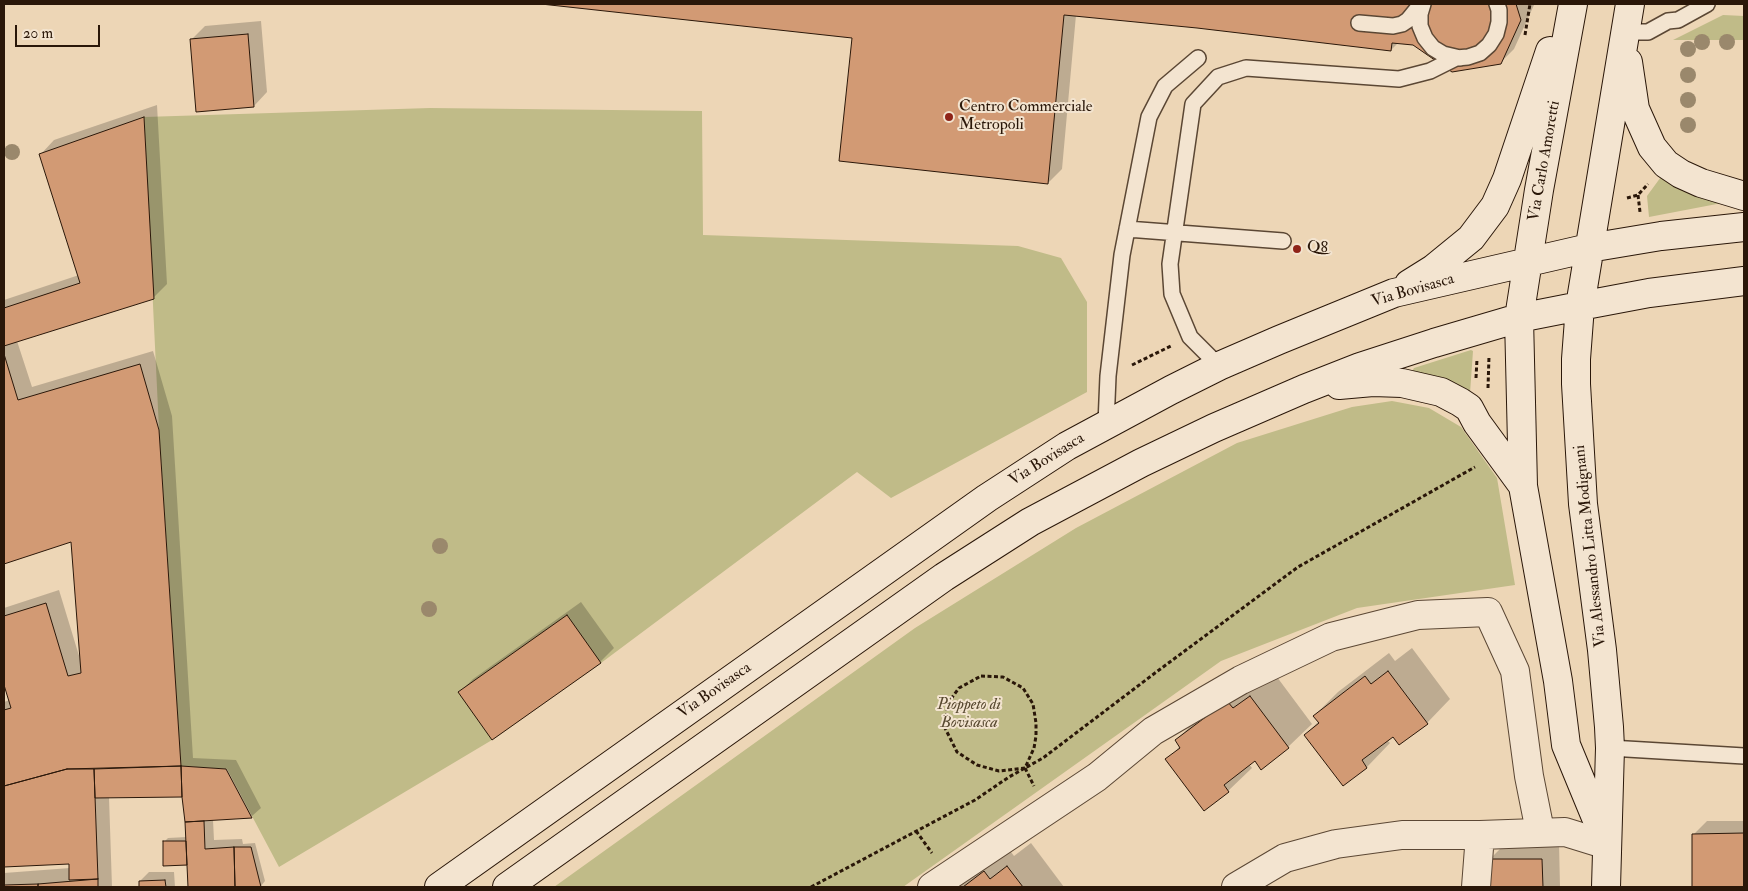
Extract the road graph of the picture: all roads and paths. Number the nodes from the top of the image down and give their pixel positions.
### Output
1 (1422, 4) edge
2 (1497, 4) edge
3 (1564, 4) edge
4 (1573, 4) edge
5 (1630, 4) edge
6 (1706, 4) edge
7 (1359, 23) dead end
8 (1625, 36) junction
9 (1198, 58) dead end
10 (1456, 58) junction
11 (1744, 196) edge
12 (1621, 199) dead end
13 (1641, 221) dead end
14 (1744, 227) edge
15 (1127, 228) junction
16 (1174, 232) junction
17 (1283, 241) dead end
18 (1589, 248) junction
19 (1528, 261) junction
20 (1744, 281) edge
21 (1394, 293) junction
22 (1580, 306) junction
23 (1520, 318) junction
24 (1176, 343) dead end
25 (1478, 350) dead end
26 (1489, 353) dead end
27 (1131, 365) dead end
28 (1219, 366) junction
29 (1476, 380) dead end
30 (1304, 389) junction
31 (1488, 391) dead end
32 (1106, 424) junction
33 (1482, 463) dead end
34 (1523, 486) junction
35 (1610, 748) junction
36 (1744, 756) edge
37 (1025, 768) junction
38 (1540, 832) junction
39 (1480, 834) junction
40 (1607, 845) junction
41 (439, 887) edge
42 (508, 887) edge
43 (811, 887) edge
44 (932, 887) edge
45 (1236, 887) edge
46 (1476, 887) edge
47 (1606, 887) edge

1 - 7 lane
1 - 10 lane
2 - 10 lane
3 - 21 street
4 - 19 street, Via Carlo Amoretti
5 - 8 street
6 - 8 lane
8 - 11 street
8 - 18 street
9 - 15 lane
10 - 16 lane
12 - 13 path
14 - 18 street, Via Bovisasca
15 - 16 lane
15 - 32 lane
16 - 17 lane
16 - 28 lane
18 - 19 street, Via Bovisasca
18 - 22 street, Via Alessandro Litta Modignani
19 - 21 street, Via Bovisasca
19 - 23 street, Via Carlo Amoretti
20 - 22 street
21 - 28 street, Via Bovisasca
22 - 23 street
22 - 35 street, Via Alessandro Litta Modignani
23 - 30 street
23 - 34 street, Via Alessandro Litta Modignani
24 - 27 path
25 - 29 path
26 - 31 path
28 - 32 street, Via Bovisasca
30 - 34 street
30 - 42 street
32 - 41 street, Via Bovisasca
33 - 37 path
34 - 40 street, Via Alessandro Litta Modignani
35 - 36 lane
35 - 40 street, Via Alessandro Litta Modignani
37 - 37 path
37 - 43 path
38 - 39 street
38 - 40 street
38 - 44 street
39 - 45 street
39 - 46 street
40 - 47 street, Via Alessandro Litta Modignani

